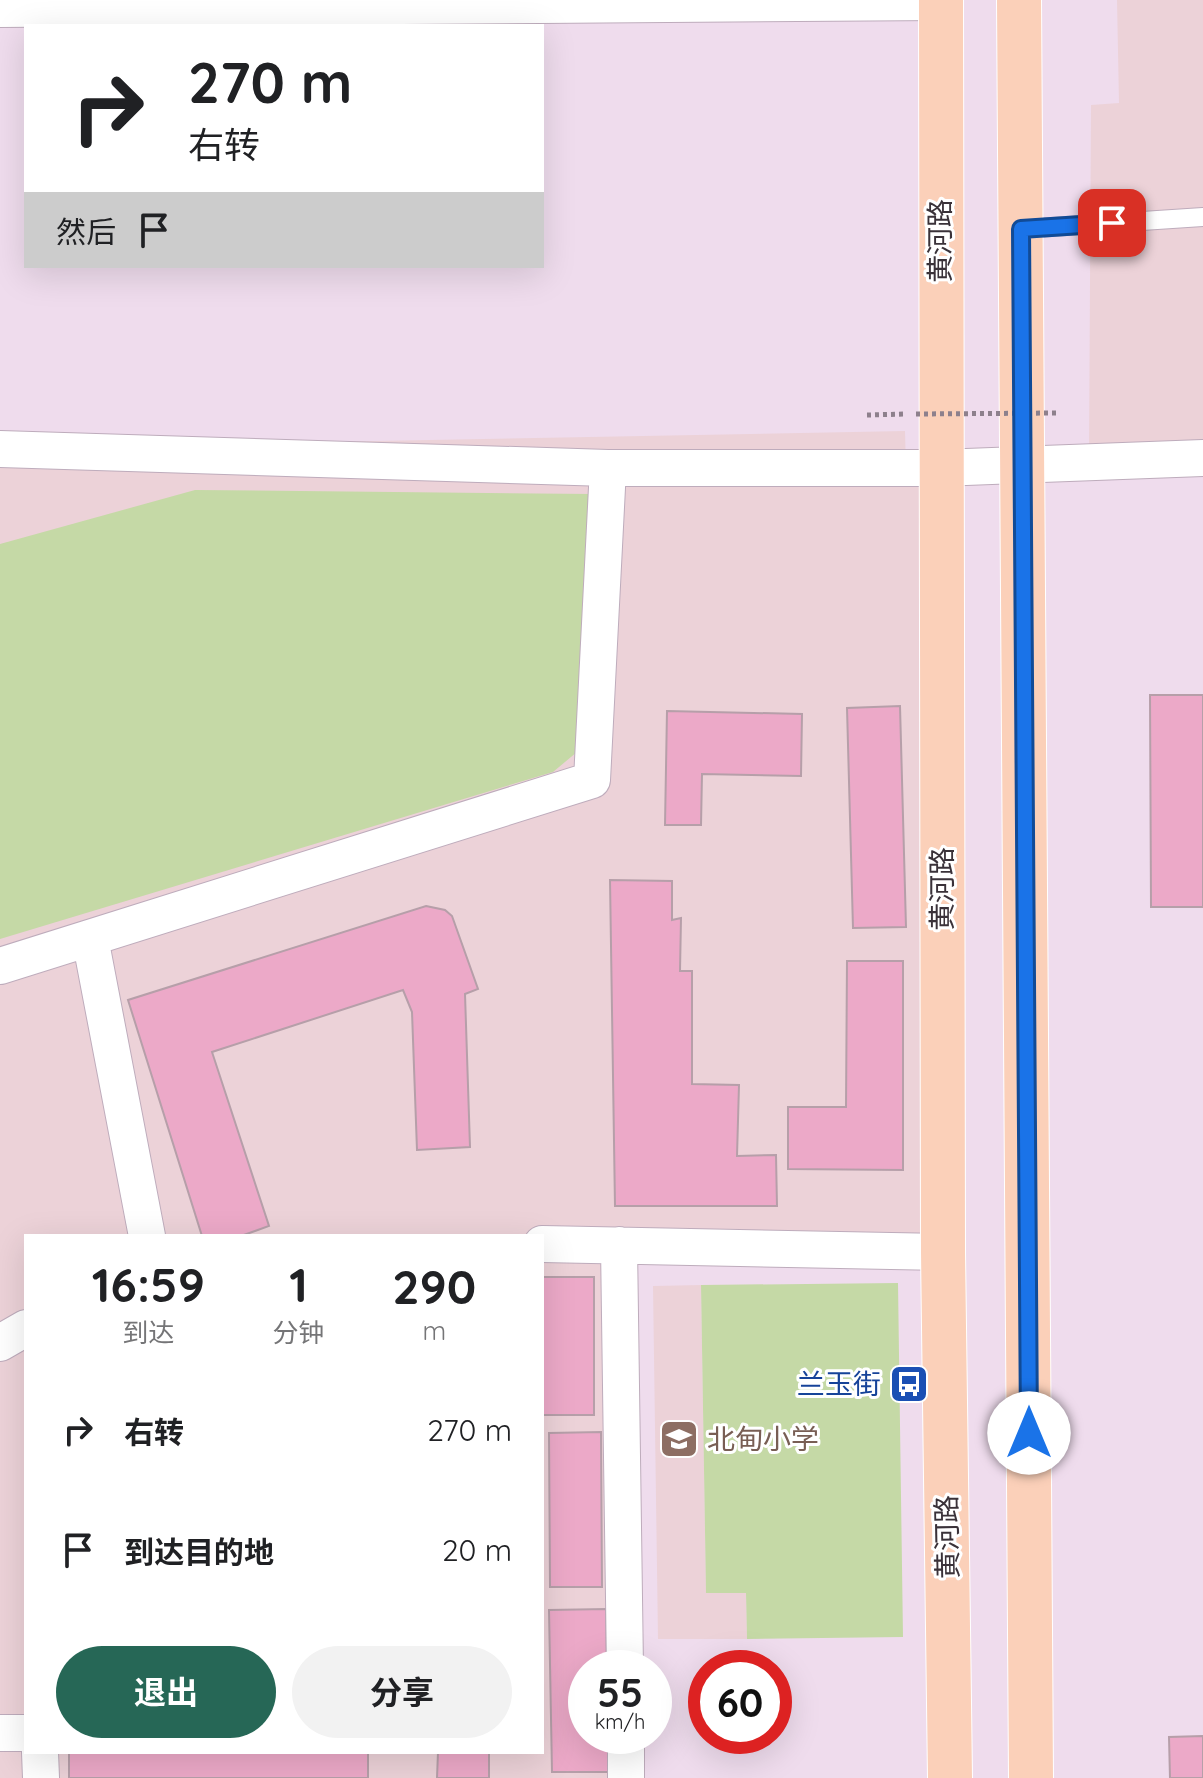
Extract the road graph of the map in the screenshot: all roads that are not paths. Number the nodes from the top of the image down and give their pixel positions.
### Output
1 (1019, 0) edge
2 (941, 1) edge
3 (0, 9) edge
4 (1203, 217) edge
5 (1021, 229) junction
6 (0, 449) edge
7 (1203, 458) edge
8 (1022, 462) junction
9 (608, 468) junction
10 (940, 468) junction
11 (90, 938) junction
12 (0, 966) edge
13 (147, 1234) edge
14 (544, 1244) edge
15 (619, 1245) junction
16 (943, 1252) junction
17 (24, 1329) edge
18 (0, 1343) edge
19 (625, 1650) edge
20 (0, 1733) edge
21 (24, 1733) edge
22 (40, 1754) edge
23 (626, 1754) edge
24 (41, 1778) edge
25 (626, 1778) edge
26 (950, 1778) edge
27 (1031, 1778) edge

1 - 5 main road
2 - 3 street
2 - 10 main road, 黄河路
4 - 5 lane
5 - 8 main road
6 - 9 street
7 - 8 street
8 - 10 street
8 - 27 main road
9 - 10 street
9 - 11 street
10 - 16 main road, 黄河路
11 - 12 street
11 - 13 street
14 - 15 street
15 - 16 street
15 - 19 street
16 - 26 main road, 黄河路
17 - 18 street
20 - 21 street
22 - 24 street
23 - 25 street

